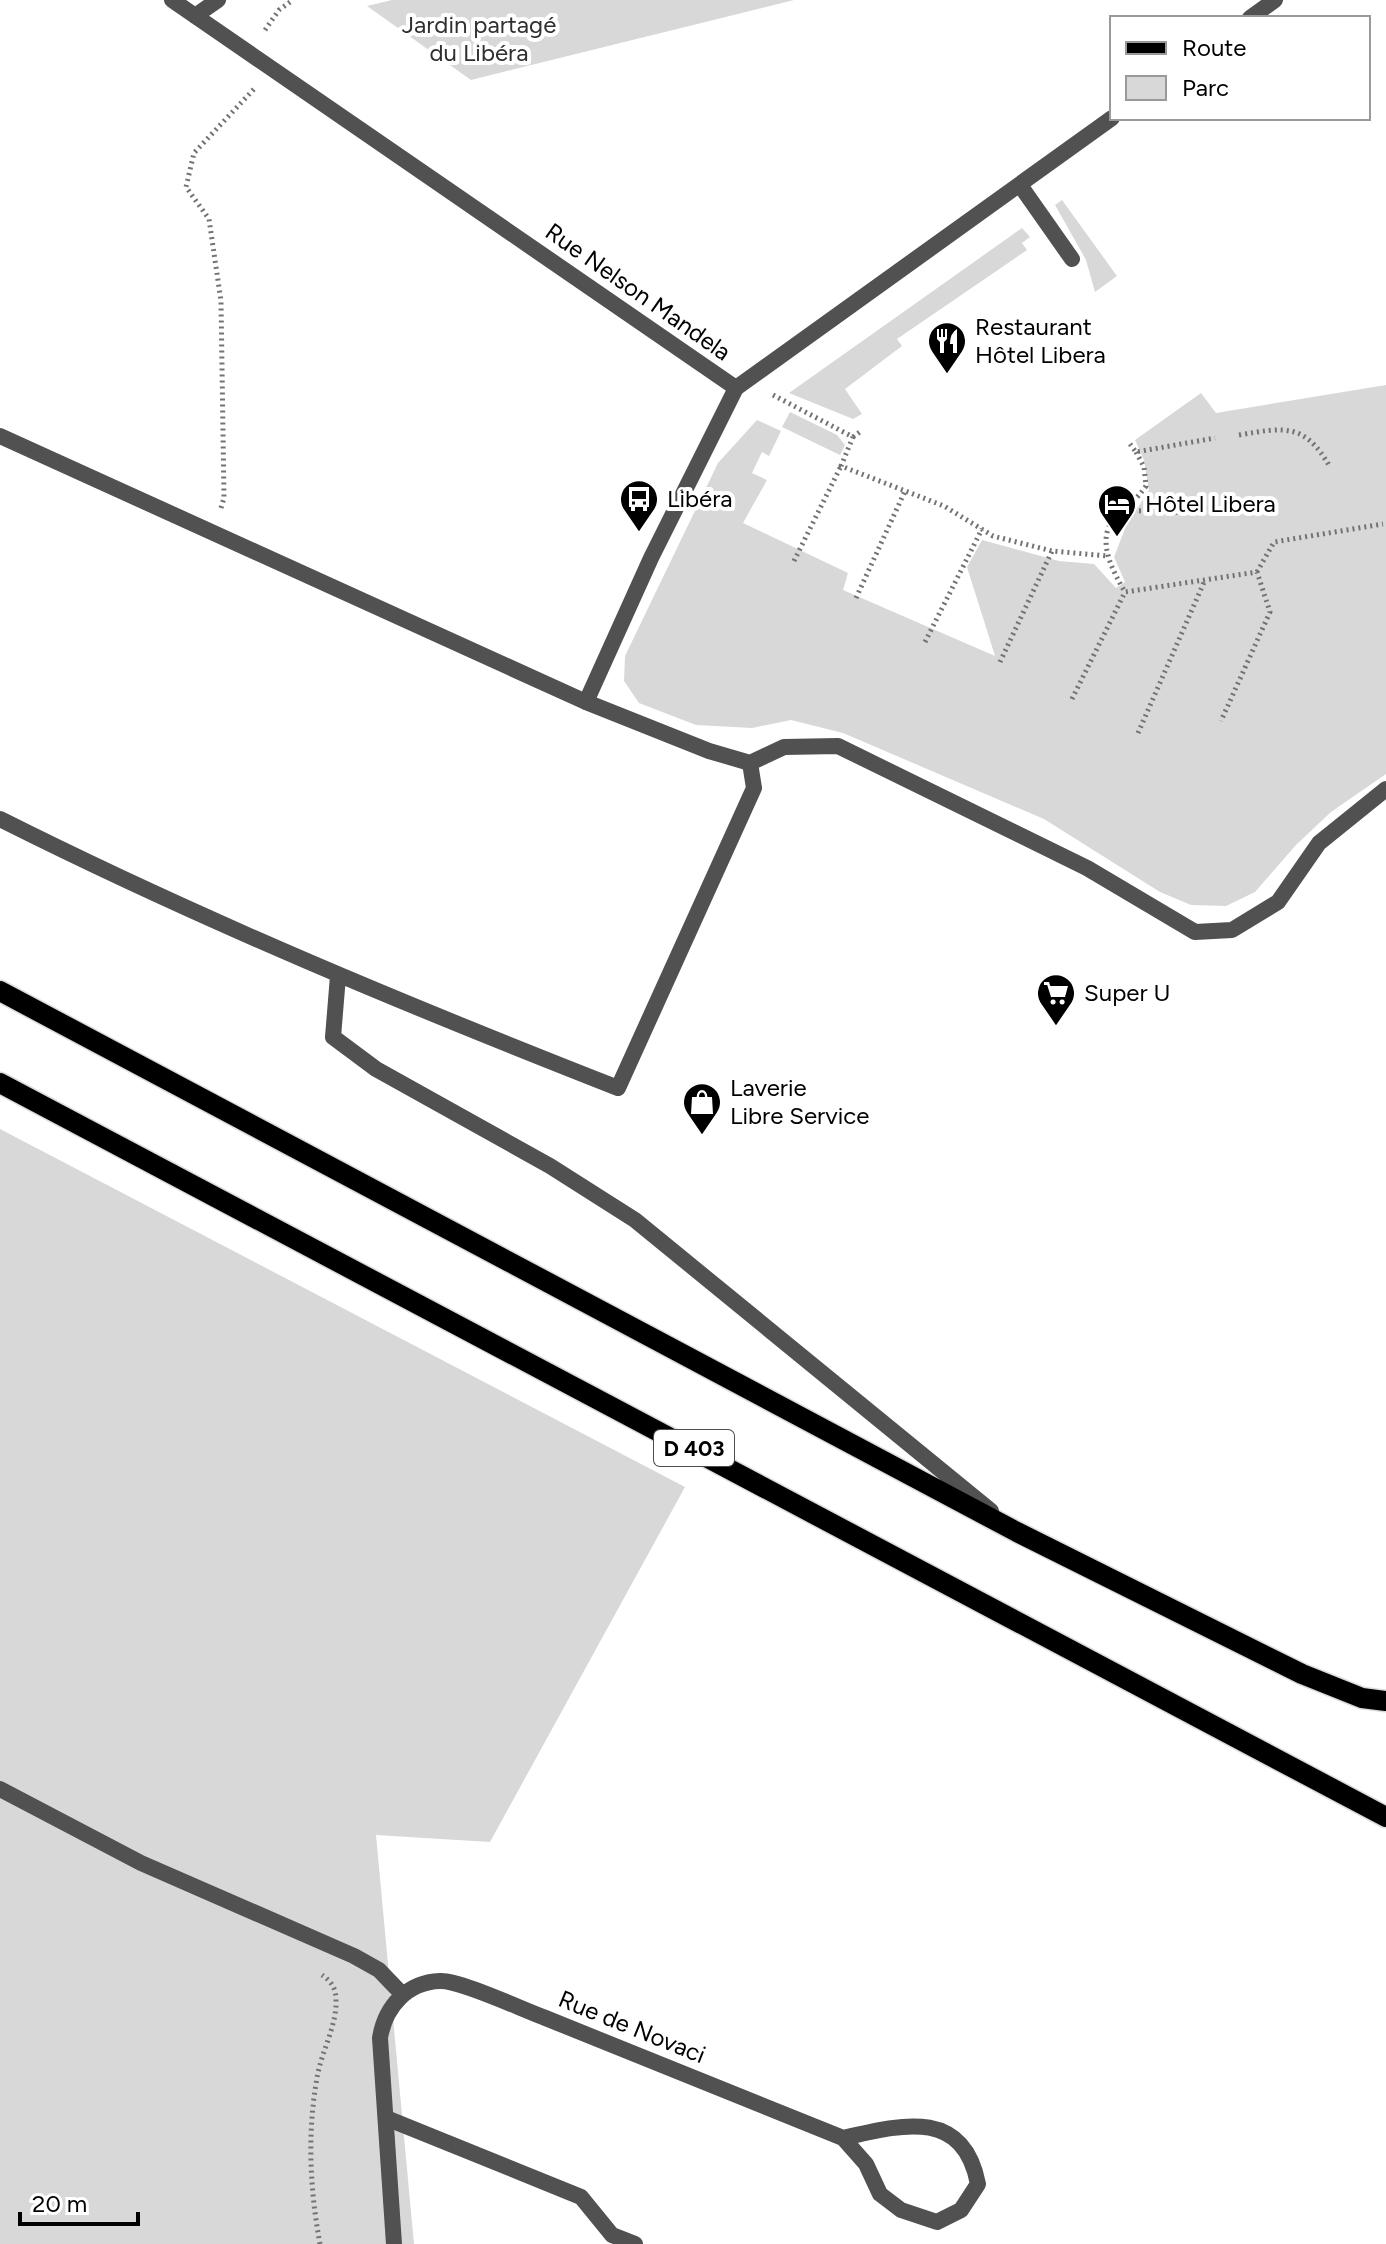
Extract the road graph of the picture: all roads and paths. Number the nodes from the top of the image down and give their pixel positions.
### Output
1 (172, 0) edge
2 (218, 0) edge
3 (293, 0) edge
4 (1275, 0) edge
5 (195, 16) junction
6 (1253, 16) edge
7 (248, 53) junction
8 (272, 69) junction
9 (1110, 119) edge
10 (1020, 185) junction
11 (1072, 259) dead end
12 (741, 384) junction
13 (861, 431) dead end
14 (1239, 435) dead end
15 (0, 436) edge
16 (853, 437) junction
17 (1215, 438) dead end
18 (1130, 444) dead end
19 (1136, 452) junction
20 (841, 466) junction
21 (1330, 467) dead end
22 (905, 491) junction
23 (1249, 499) dead end
24 (1124, 510) junction
25 (1383, 524) dead end
26 (982, 529) junction
27 (211, 532) junction
28 (1052, 551) junction
29 (1108, 556) junction
30 (794, 561) dead end
31 (1257, 572) junction
32 (1205, 580) junction
33 (1125, 592) junction
34 (856, 598) dead end
35 (925, 642) dead end
36 (1000, 662) dead end
37 (1072, 699) dead end
38 (586, 702) junction
39 (1221, 721) dead end
40 (1138, 733) dead end
41 (750, 763) junction
42 (1386, 789) edge
43 (0, 819) edge
44 (338, 976) junction
45 (0, 991) edge
46 (0, 1083) edge
47 (1017, 1532) junction
48 (1386, 1701) edge
49 (0, 1789) edge
50 (1386, 1817) edge
51 (318, 1973) dead end
52 (402, 1994) junction
53 (386, 2118) junction
54 (843, 2138) junction
55 (320, 2244) edge
56 (394, 2244) edge
57 (635, 2244) edge

1 - 5 street, Rue Nelson Mandela
2 - 5 street
3 - 7 path
4 - 6 street
5 - 7 street, Rue Nelson Mandela
7 - 8 street, Rue Nelson Mandela
8 - 12 street, Rue Nelson Mandela
8 - 27 path
9 - 10 street, Rue Nelson Mandela
10 - 11 street
10 - 12 street, Rue Nelson Mandela
12 - 16 path
12 - 38 street
13 - 16 path
14 - 21 path
15 - 27 street
16 - 20 path
17 - 19 path
18 - 19 path
19 - 24 path
20 - 22 path
20 - 30 path
22 - 26 path
22 - 34 path
23 - 24 path
24 - 29 path
25 - 31 path
26 - 28 path
26 - 35 path
27 - 38 street
28 - 29 path
28 - 36 path
29 - 33 path
31 - 32 path
31 - 39 path
32 - 33 path
32 - 40 path
33 - 37 path
38 - 41 street
41 - 42 street
41 - 44 street
43 - 44 street
44 - 47 street
45 - 47 main road
46 - 50 main road, D 403
47 - 48 main road
49 - 52 street
51 - 55 path
52 - 53 street
52 - 54 street, Rue de Novaci
53 - 56 street
53 - 57 street
54 - 54 street, Rue de Novaci

